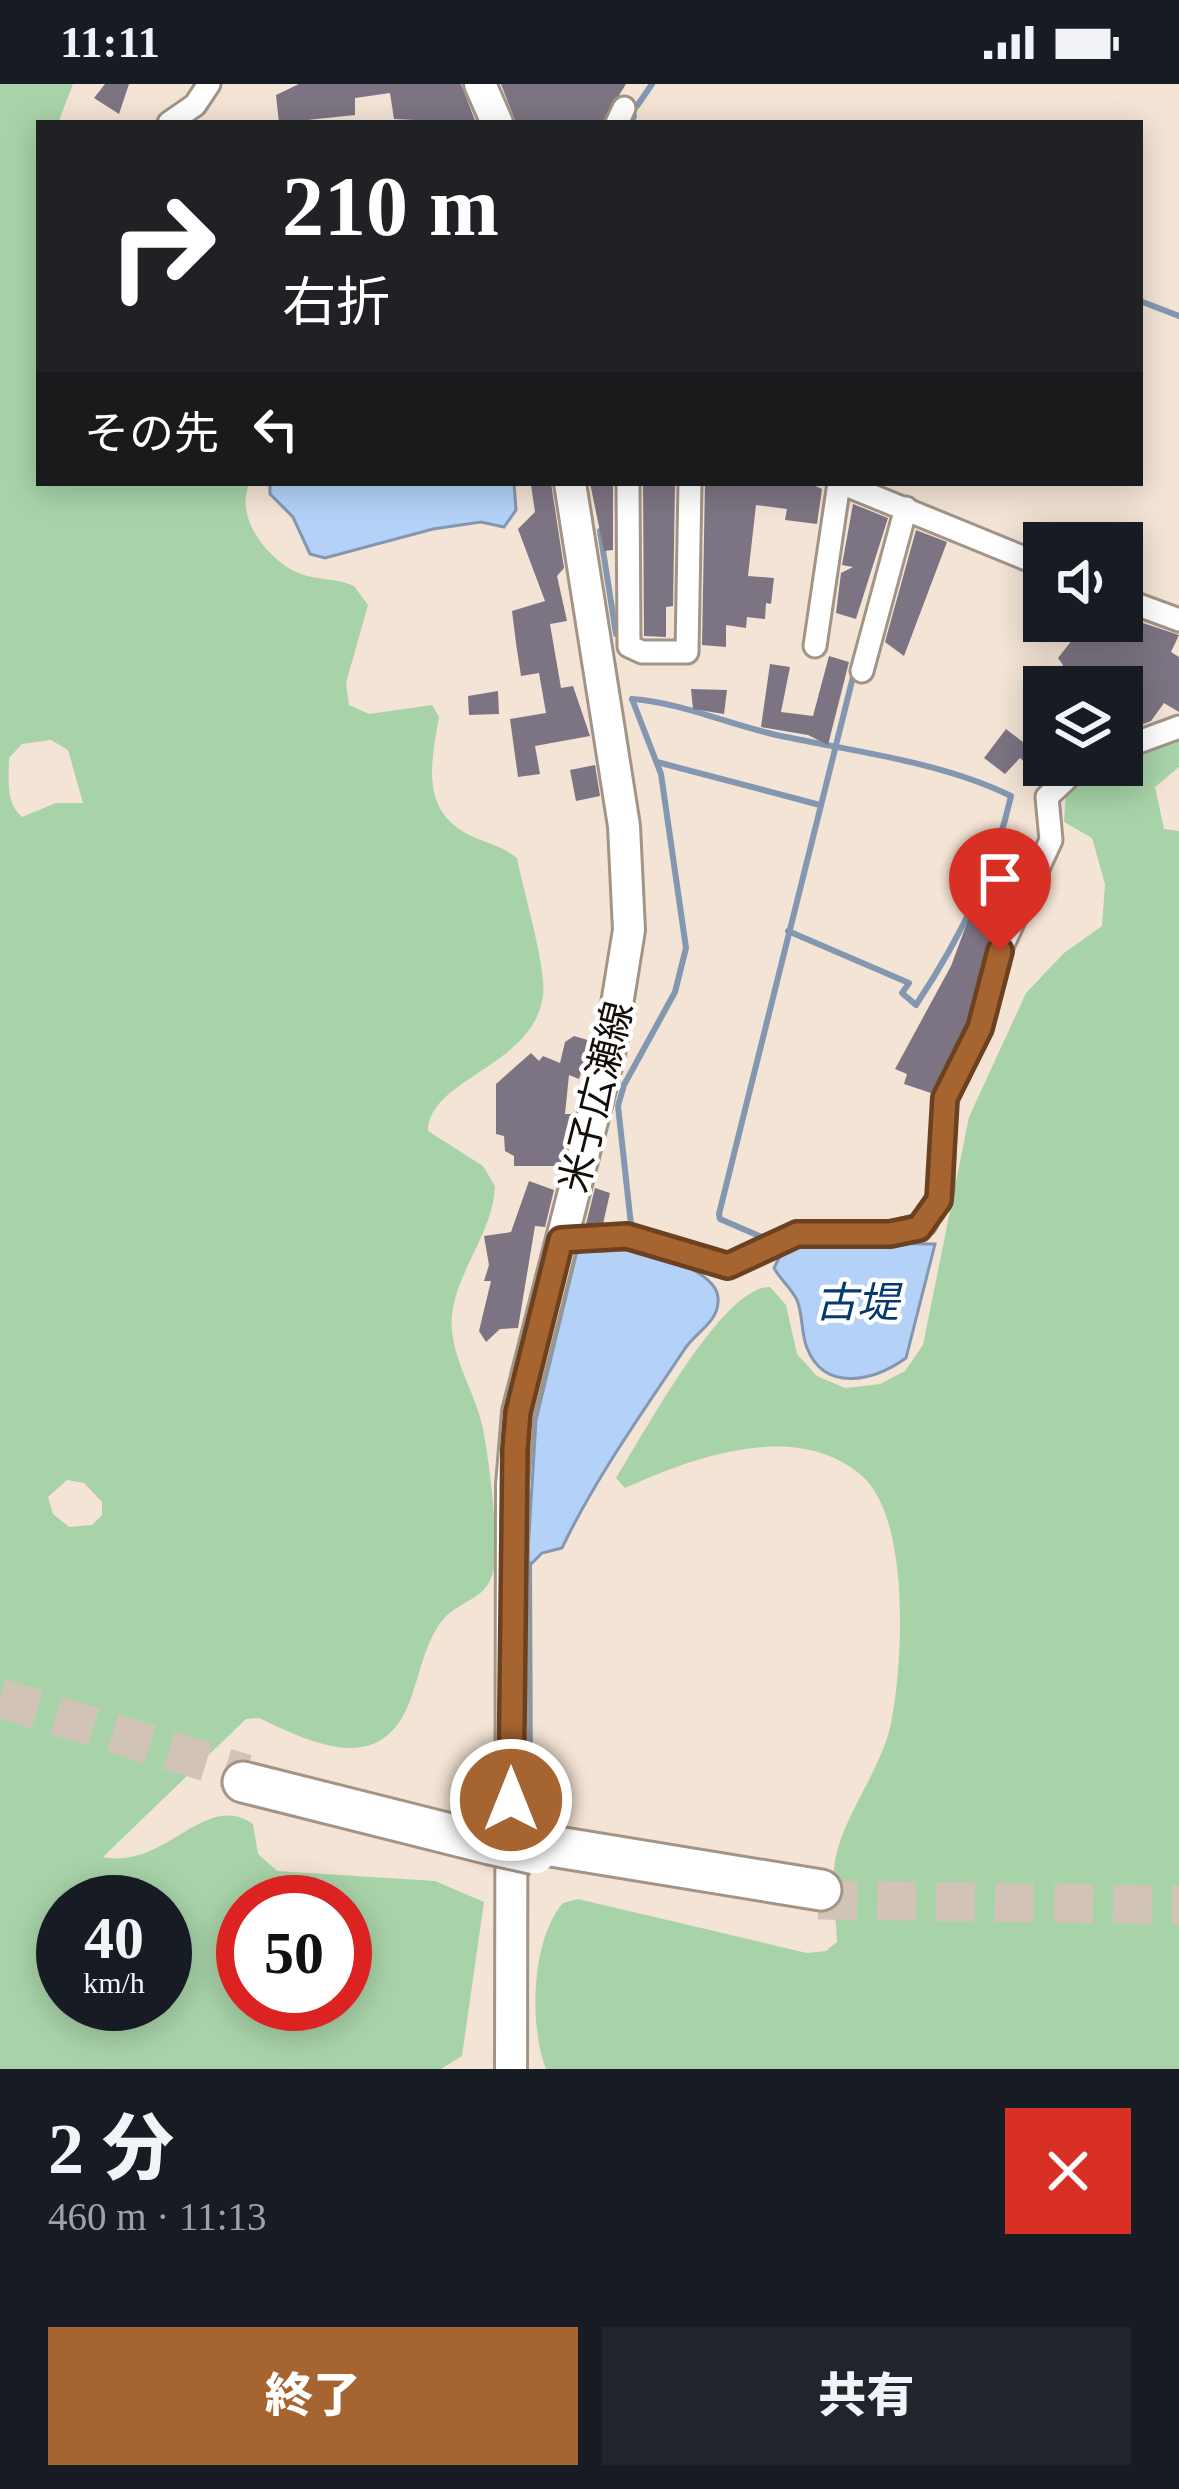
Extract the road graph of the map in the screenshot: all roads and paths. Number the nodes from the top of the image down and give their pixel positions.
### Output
1 (209, 84) edge
2 (480, 84) edge
3 (173, 120) edge
4 (496, 120) edge
5 (570, 486) edge
6 (628, 486) edge
7 (690, 486) edge
8 (840, 486) edge
9 (848, 486) edge
10 (906, 508) junction
11 (1023, 557) edge
12 (1143, 607) edge
13 (1179, 620) edge
14 (815, 646) dead end
15 (862, 671) dead end
16 (1179, 727) edge
17 (1143, 740) edge
18 (1058, 786) edge
19 (561, 1240) junction
20 (245, 1778) tunnel mouth
21 (820, 1895) tunnel mouth
22 (511, 2069) edge

1 - 3 street
2 - 4 main road
5 - 19 main road, 米子広瀬線
6 - 7 street
8 - 14 street
9 - 10 street
10 - 11 street
10 - 15 street
12 - 13 street
16 - 17 street
18 - 19 street
19 - 22 main road, 米子広瀬線
20 - 21 highway

